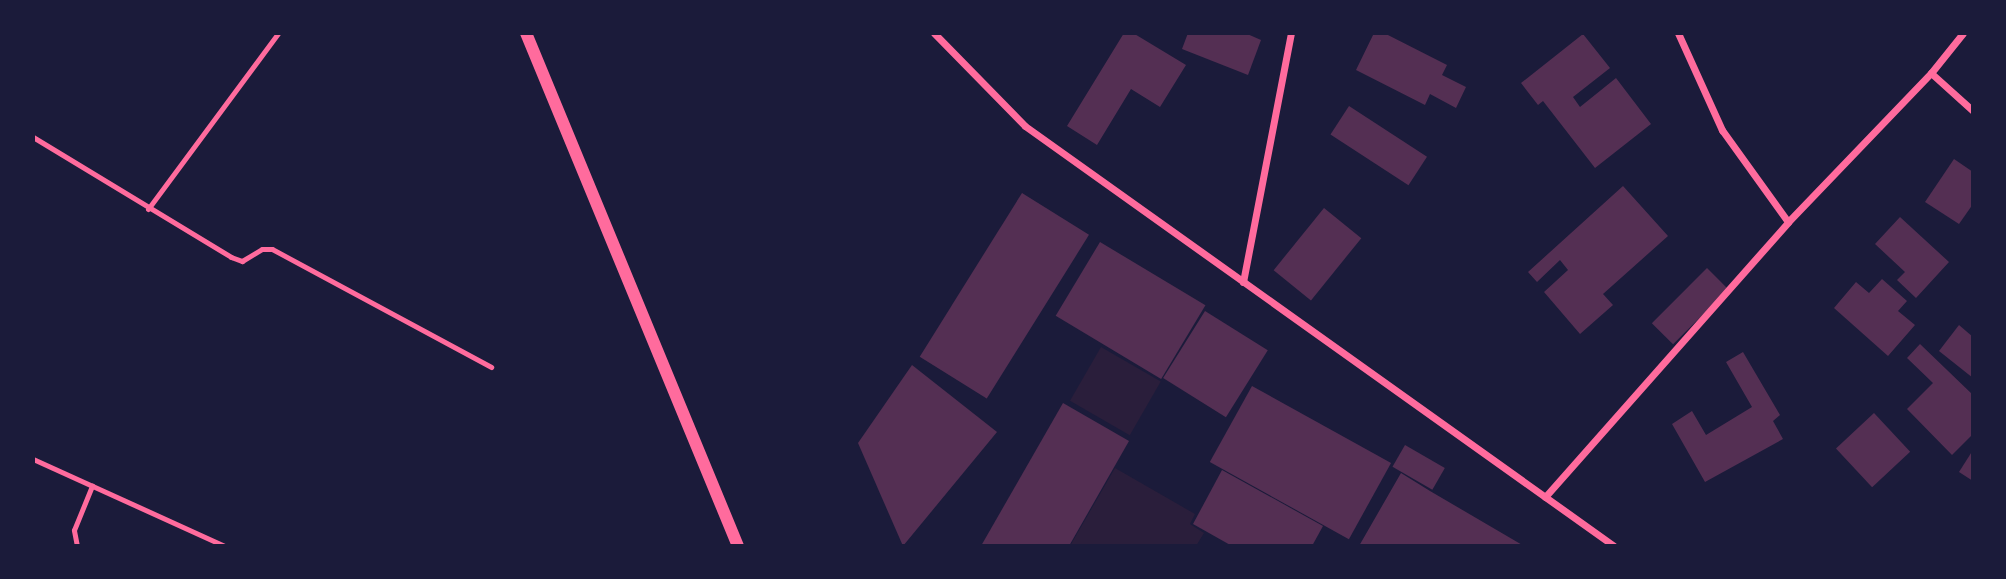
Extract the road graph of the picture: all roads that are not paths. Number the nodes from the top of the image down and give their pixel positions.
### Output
1 (278, 33) edge
2 (526, 33) edge
3 (934, 33) edge
4 (1291, 33) edge
5 (1678, 33) edge
6 (1964, 33) edge
7 (1931, 73) junction
8 (1973, 111) edge
9 (33, 137) edge
10 (148, 209) junction
11 (1788, 222) junction
12 (1243, 282) junction
13 (491, 367) dead end
14 (33, 459) edge
15 (92, 486) junction
16 (1545, 497) junction
17 (77, 546) edge
18 (225, 546) edge
19 (737, 546) edge
20 (1614, 546) edge

1 - 10 lane
2 - 19 street
3 - 12 street
4 - 12 street
5 - 11 street
6 - 7 street
7 - 8 street
7 - 11 street
9 - 10 lane
10 - 13 lane
11 - 16 street
12 - 16 street
14 - 15 lane
15 - 17 lane
15 - 18 lane
16 - 20 street

